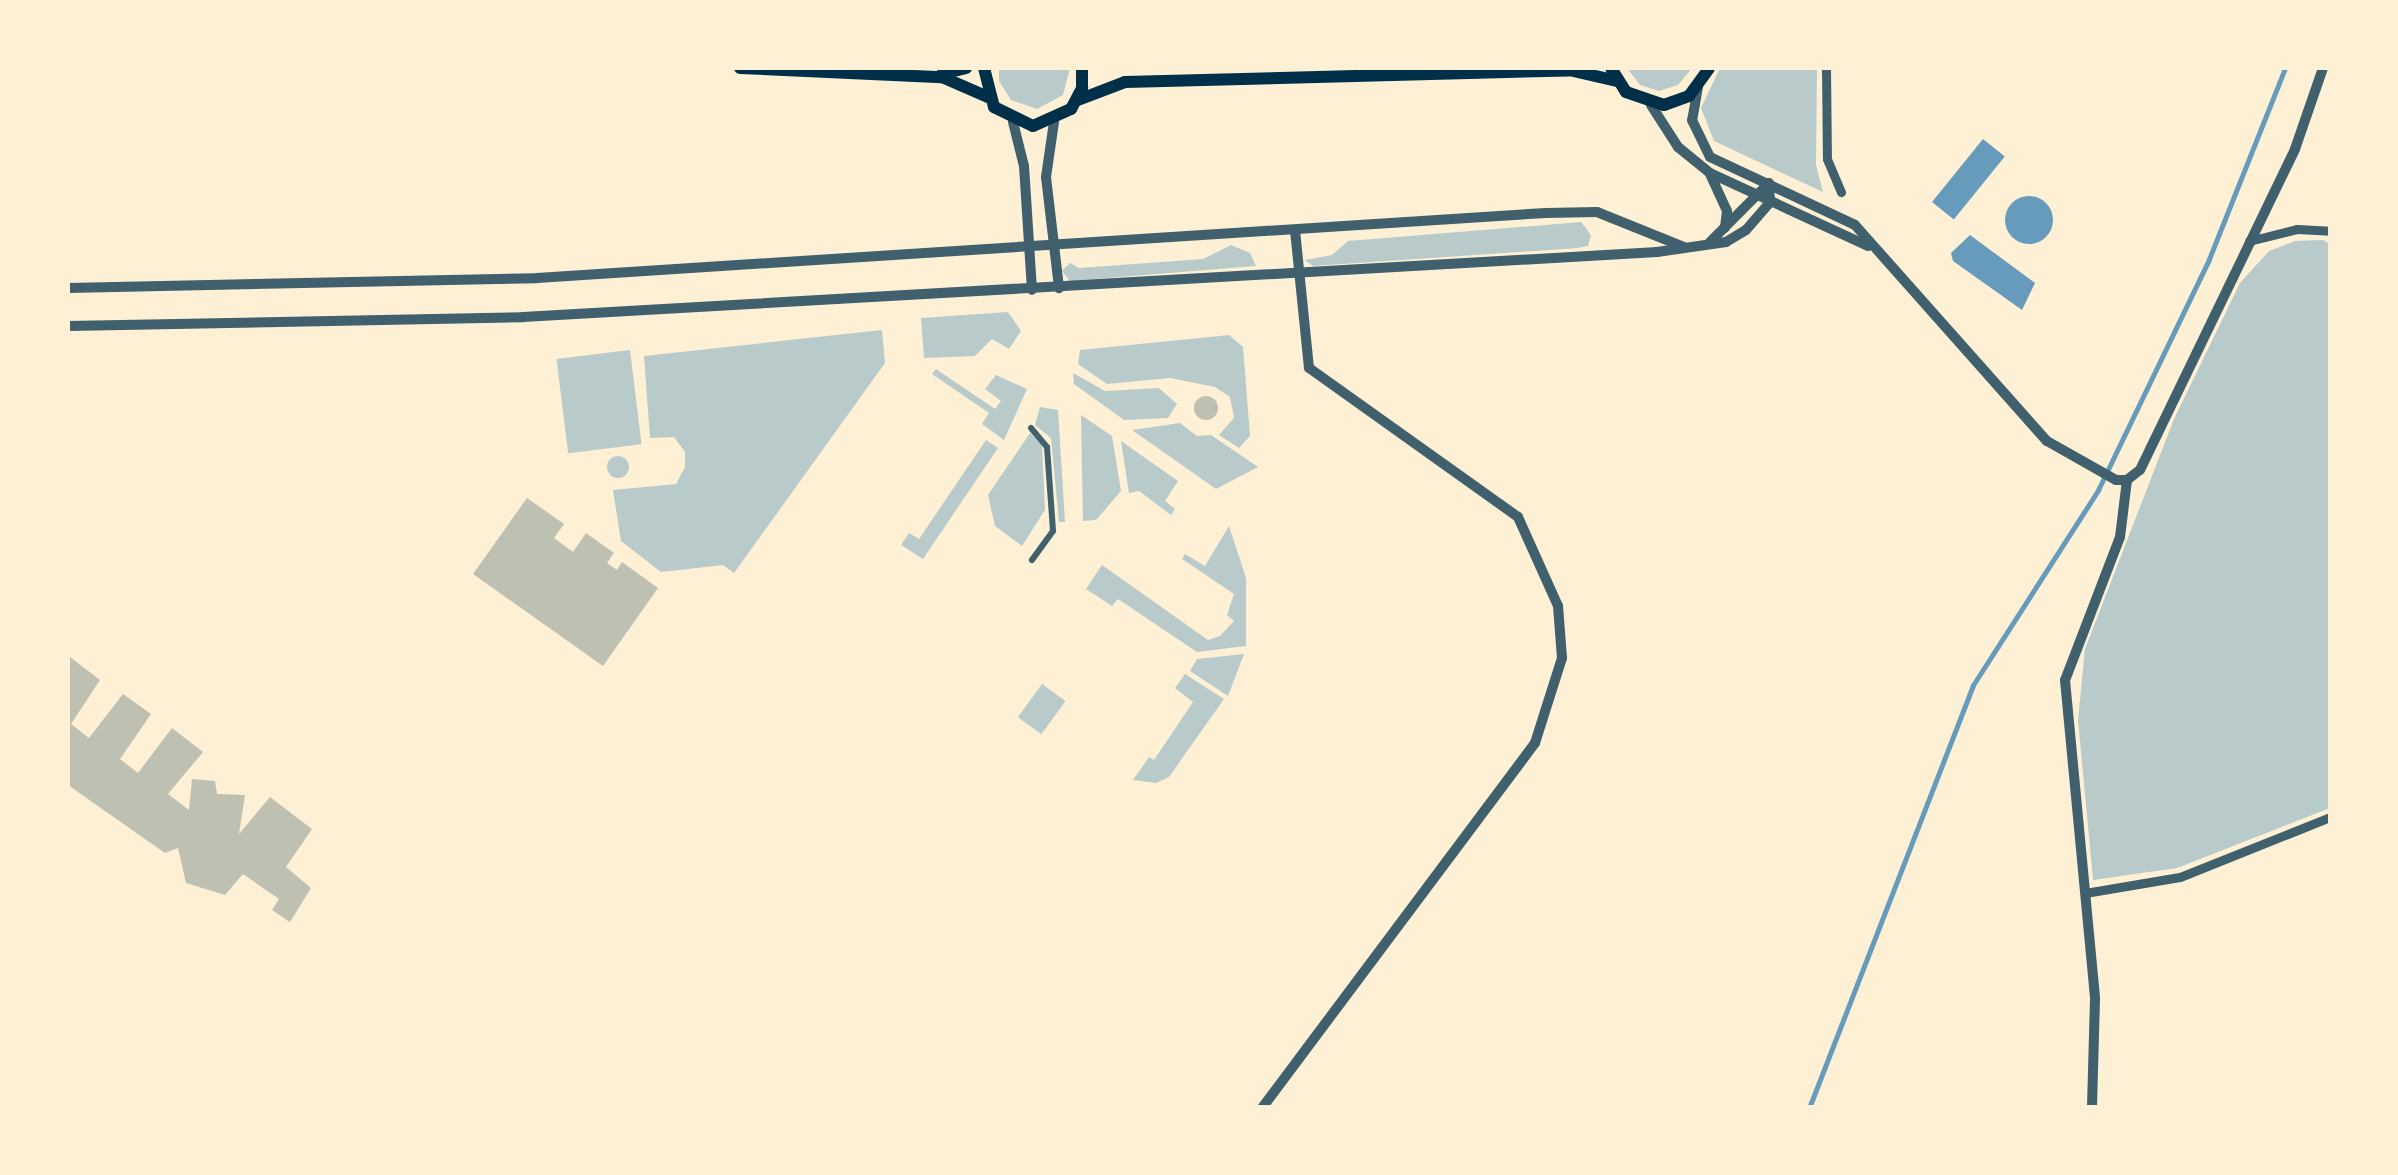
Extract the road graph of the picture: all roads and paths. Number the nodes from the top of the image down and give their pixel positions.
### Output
1 (740, 68) edge
2 (966, 68) edge
3 (984, 68) edge
4 (1082, 68) edge
5 (1708, 68) edge
6 (1826, 68) edge
7 (2322, 68) edge
8 (1614, 74) edge
9 (929, 76) junction
10 (1698, 87) junction
11 (988, 97) junction
12 (1078, 100) junction
13 (1651, 104) junction
14 (1012, 122) junction
15 (1054, 122) junction
16 (1710, 173) junction
17 (1769, 184) junction
18 (1841, 192) dead end
19 (1752, 194) junction
20 (1770, 202) junction
21 (1725, 229) junction
22 (1295, 232) junction
23 (2330, 232) edge
24 (2249, 242) junction
25 (1705, 244) junction
26 (1685, 247) junction
27 (1056, 248) junction
28 (1029, 250) junction
29 (1882, 255) junction
30 (1298, 272) junction
31 (68, 288) edge
32 (1059, 288) junction
33 (1032, 290) junction
34 (68, 326) edge
35 (1030, 428) dead end
36 (2121, 480) junction
37 (1032, 560) dead end
38 (2330, 818) edge
39 (2085, 892) junction
40 (1262, 1108) edge
41 (2092, 1108) edge

1 - 9 main road
2 - 9 main road
3 - 11 main road
4 - 12 main road
5 - 10 main road
6 - 18 street
7 - 24 street
8 - 12 main road
8 - 13 main road
9 - 11 main road
10 - 13 main road
10 - 17 street
11 - 14 main road
12 - 15 main road
13 - 16 street
14 - 15 main road
14 - 28 street
15 - 27 street
16 - 19 street
16 - 21 street
17 - 19 street
17 - 20 street
17 - 29 street
19 - 20 street
19 - 21 street
20 - 25 street
20 - 29 street
21 - 25 street
22 - 26 street
22 - 27 street
22 - 30 street
23 - 24 street
24 - 36 street
25 - 26 street
26 - 30 street
27 - 28 street
27 - 32 street
28 - 31 street
28 - 33 street
29 - 36 street
30 - 32 street
30 - 40 street
32 - 33 street
33 - 34 street
35 - 37 street
36 - 39 street
38 - 39 street
39 - 41 street

